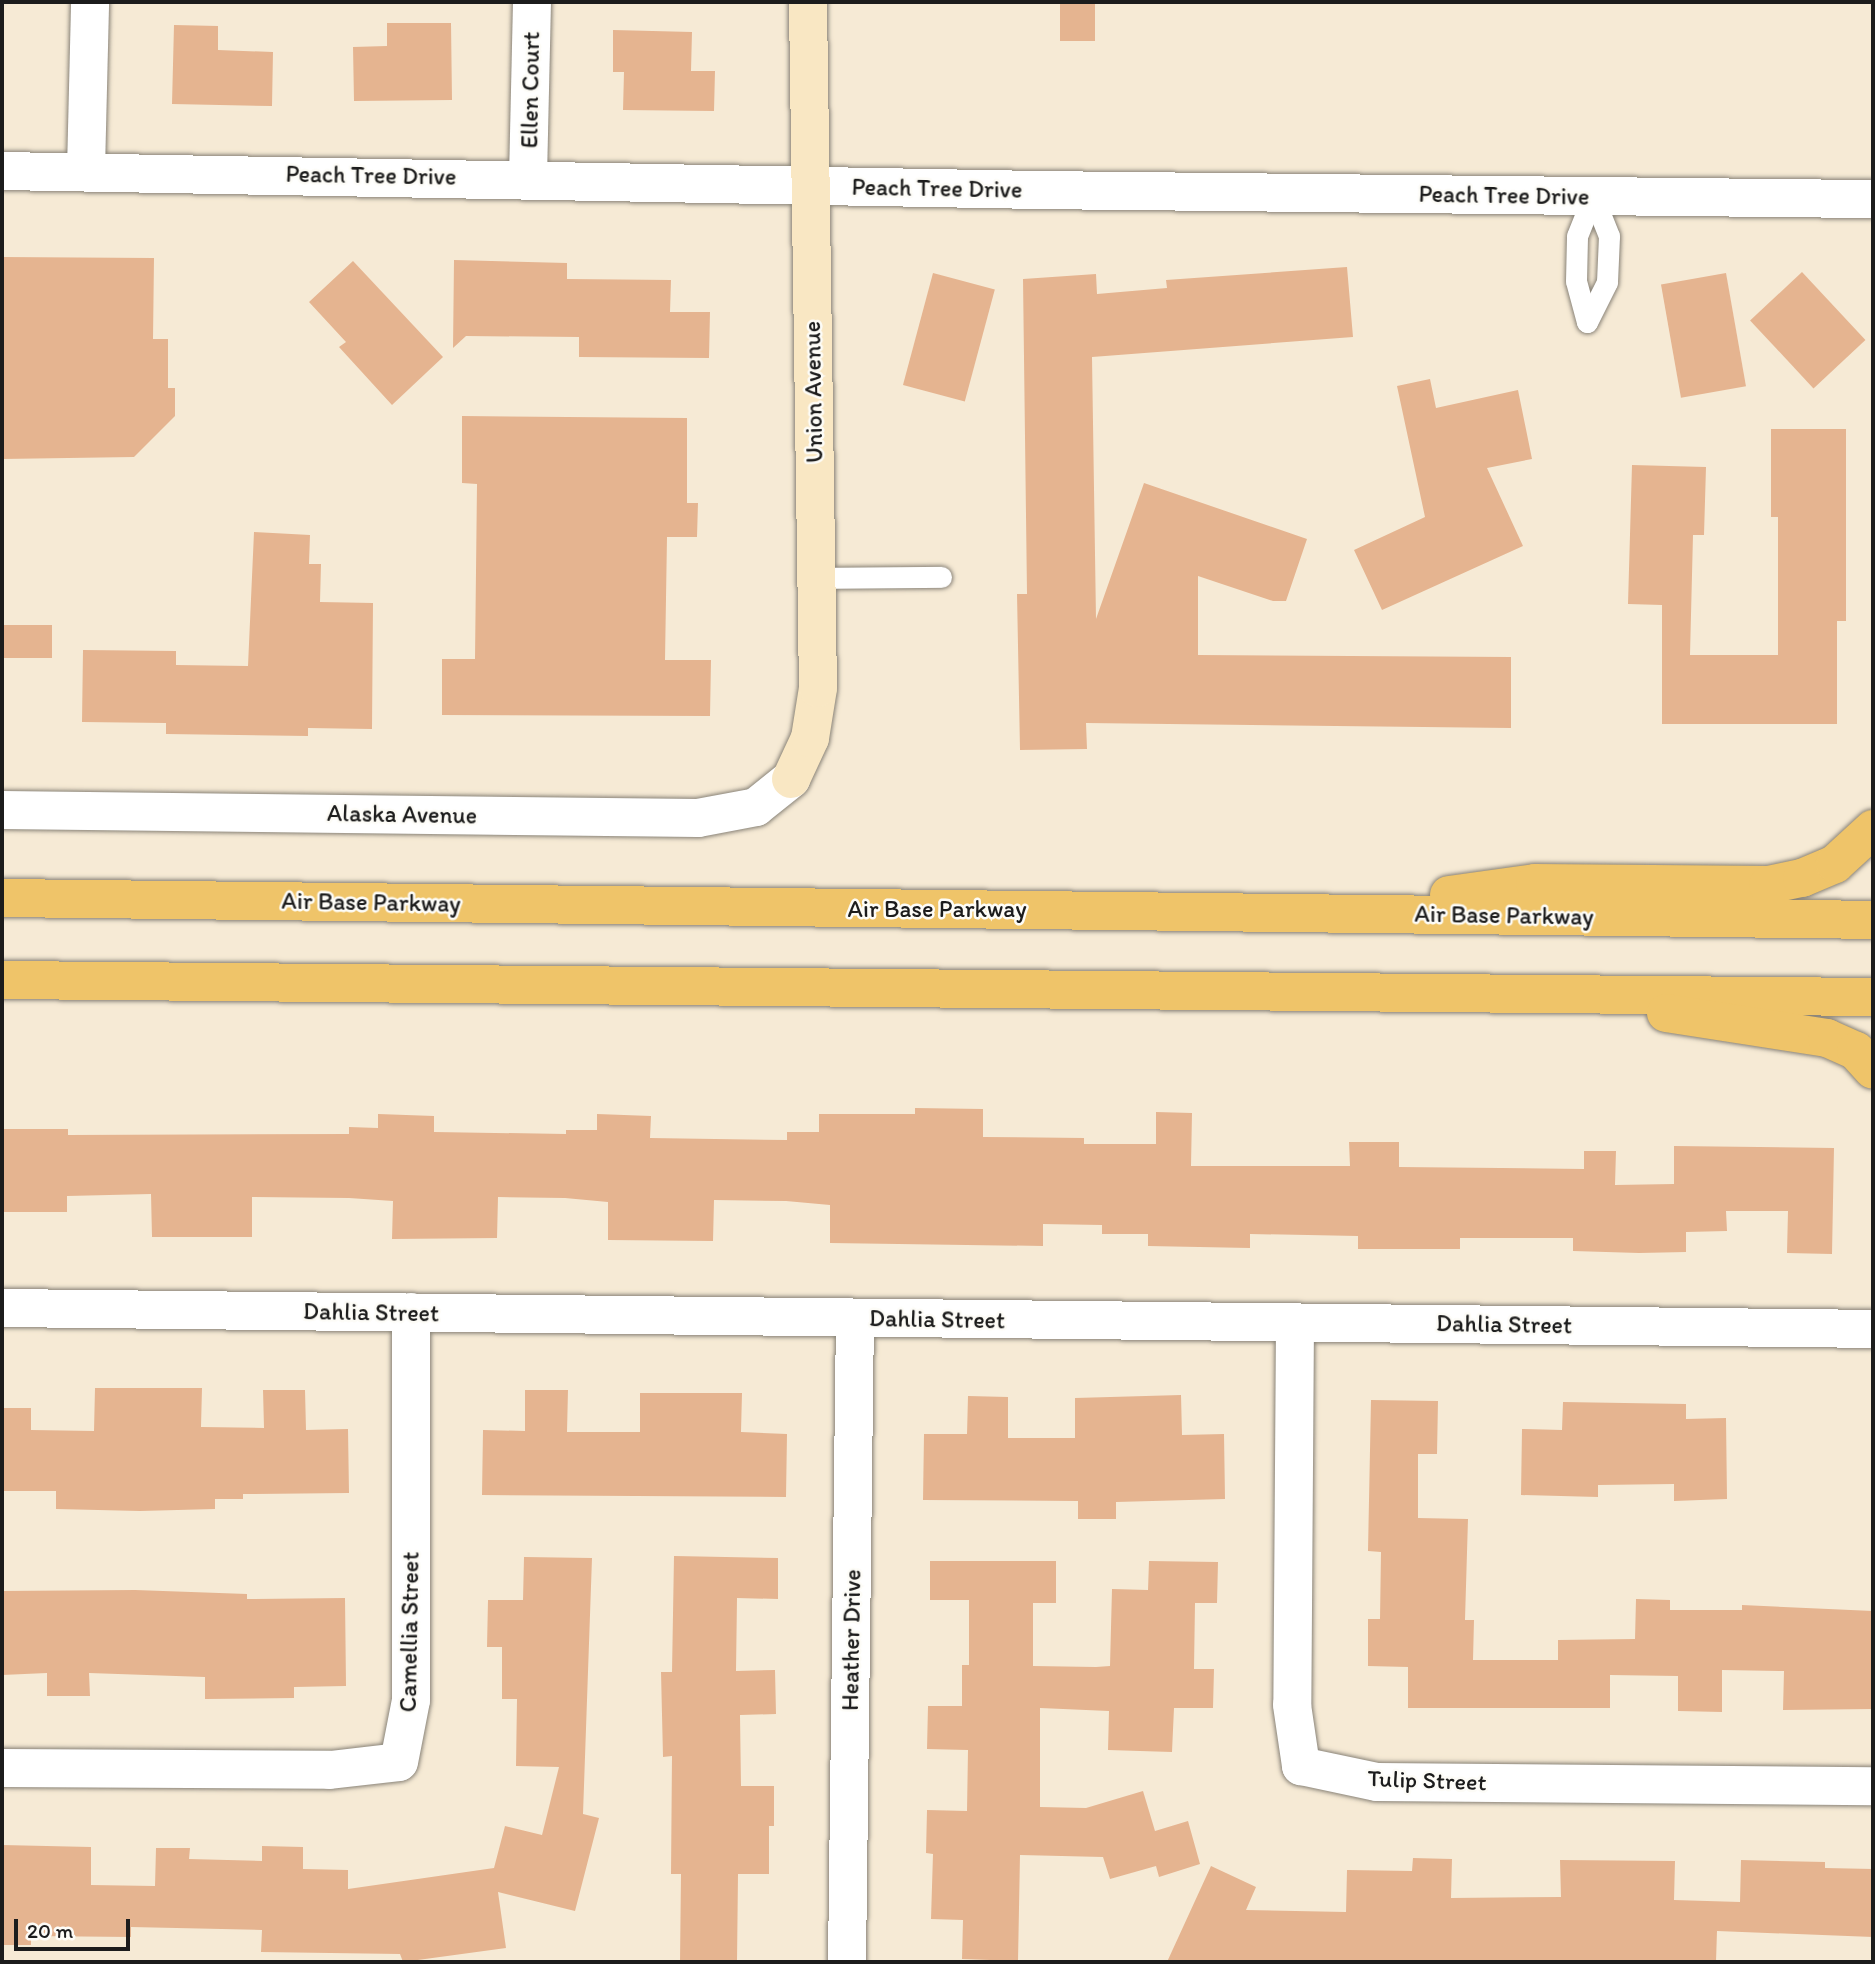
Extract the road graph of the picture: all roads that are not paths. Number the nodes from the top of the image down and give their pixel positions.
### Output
1 (90, 2) edge
2 (532, 2) edge
3 (808, 2) edge
4 (86, 170) junction
5 (2, 171) edge
6 (528, 178) junction
7 (809, 185) junction
8 (1593, 196) junction
9 (1873, 199) edge
10 (941, 577) dead end
11 (816, 578) junction
12 (792, 779) joint
13 (2, 810) edge
14 (1873, 829) edge
15 (2, 898) edge
16 (1326, 912) junction
17 (1873, 919) edge
18 (2, 980) edge
19 (1589, 996) junction
20 (1873, 997) edge
21 (1873, 1070) edge
22 (2, 1308) edge
23 (411, 1312) junction
24 (855, 1318) junction
25 (1295, 1322) junction
26 (1873, 1329) edge
27 (2, 1768) edge
28 (1873, 1786) edge
29 (847, 1962) edge

1 - 4 street
2 - 6 street, Ellen Court
3 - 7 street, Union Avenue
4 - 5 street, Peach Tree Drive
4 - 6 street, Peach Tree Drive
6 - 7 street, Peach Tree Drive
7 - 8 street, Peach Tree Drive
7 - 11 street, Union Avenue
8 - 8 lane
8 - 9 street, Peach Tree Drive
10 - 11 lane
11 - 12 street, Union Avenue
12 - 13 street, Alaska Avenue
14 - 16 main road
15 - 16 main road, Air Base Parkway
16 - 17 main road, Air Base Parkway
18 - 19 main road
19 - 20 main road
19 - 21 main road
22 - 23 street, Dahlia Street
23 - 24 street, Dahlia Street
23 - 27 street, Camellia Street
24 - 25 street, Dahlia Street
24 - 29 street, Heather Drive
25 - 26 street, Dahlia Street
25 - 28 street, Tulip Street

